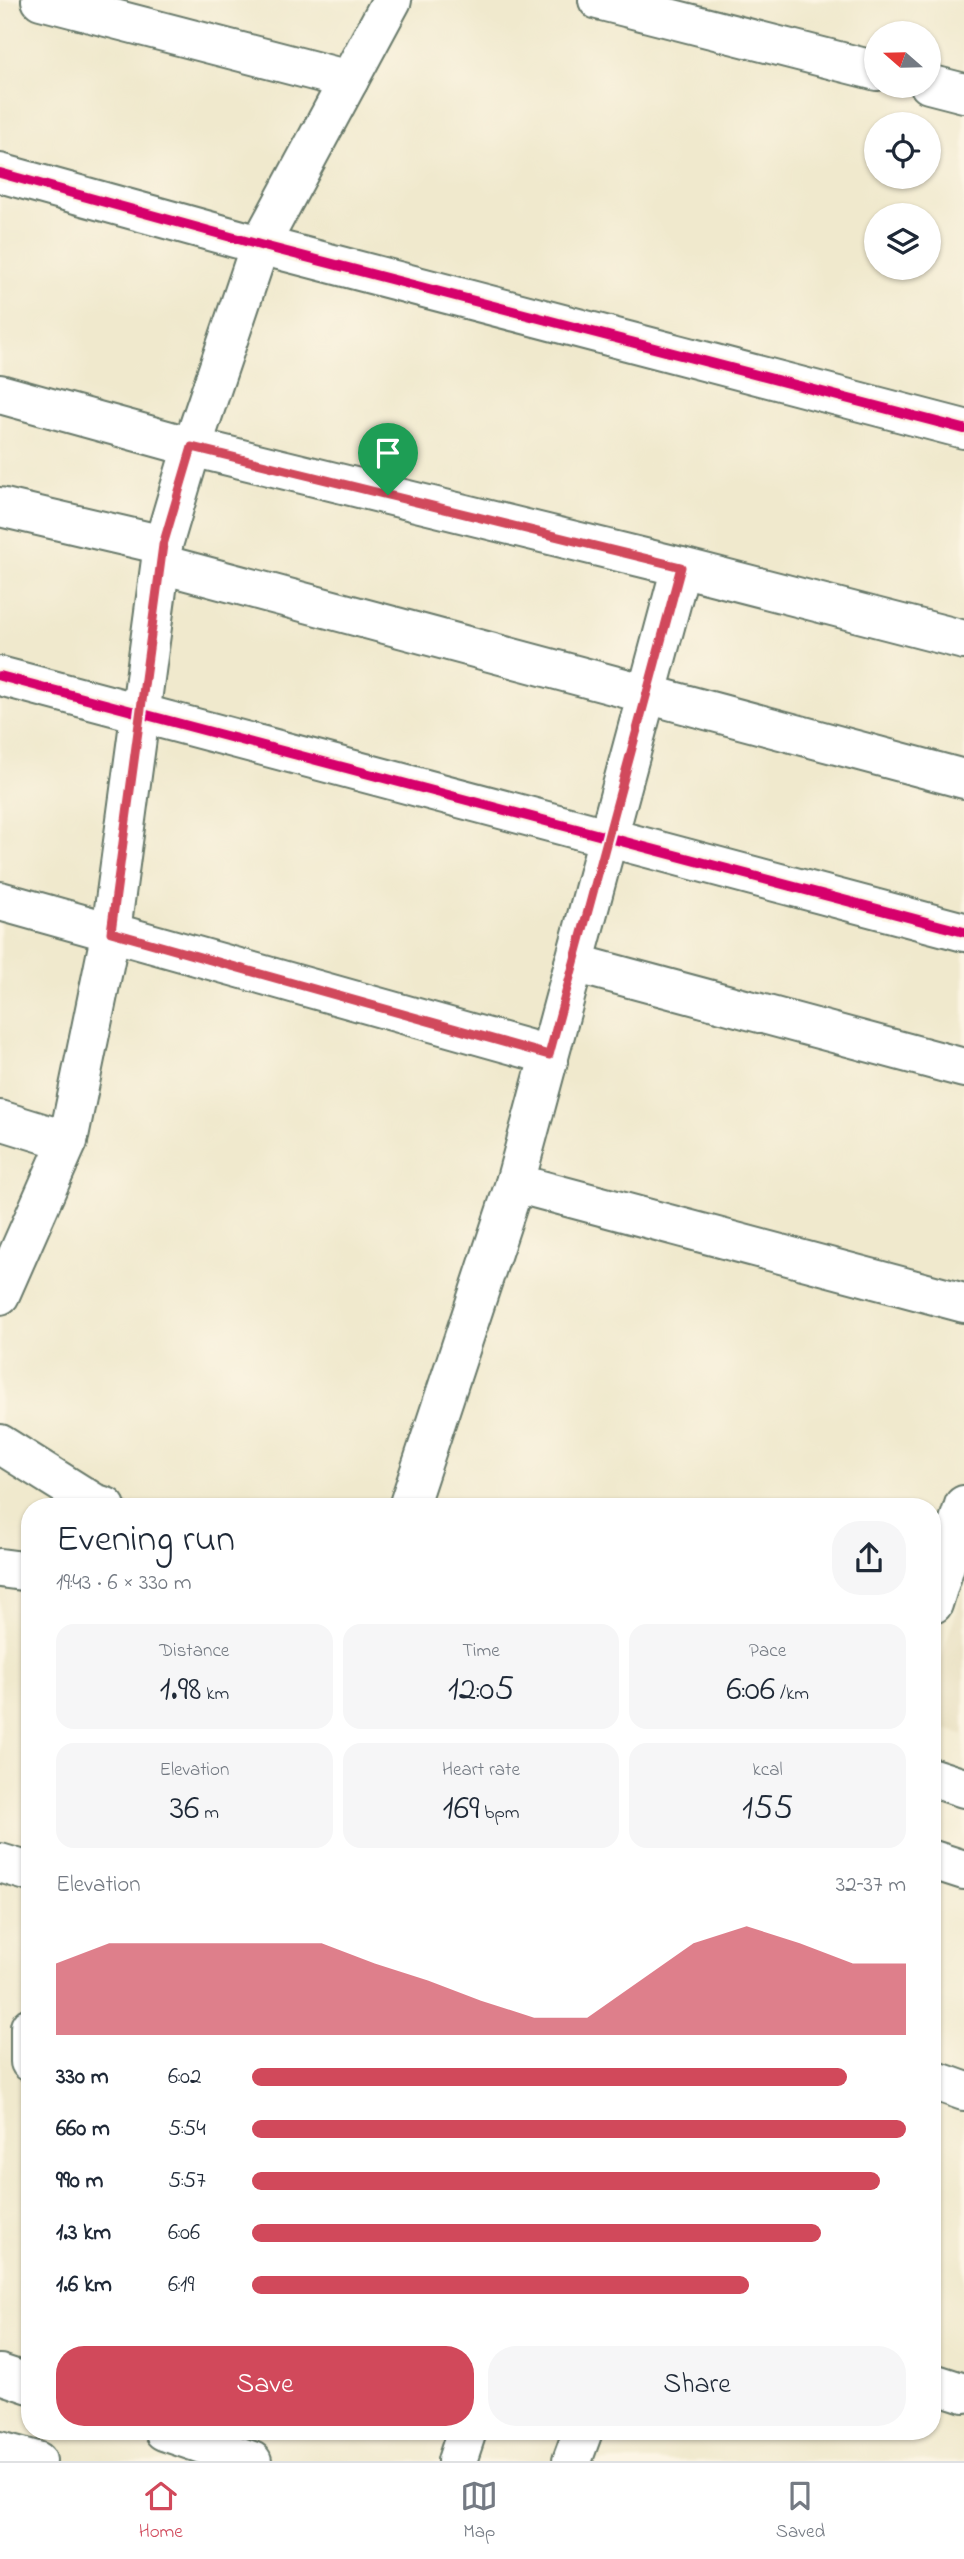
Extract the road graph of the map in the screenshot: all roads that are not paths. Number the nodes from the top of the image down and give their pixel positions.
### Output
1 (41, 0) edge
2 (392, 0) edge
3 (598, 0) edge
4 (864, 68) edge
5 (349, 80) junction
6 (942, 88) edge
7 (964, 93) edge
8 (0, 173) edge
9 (260, 245) junction
10 (0, 394) edge
11 (964, 429) edge
12 (192, 447) junction
13 (0, 507) edge
14 (162, 555) junction
15 (681, 567) junction
16 (964, 640) edge
17 (0, 676) edge
18 (647, 695) junction
19 (141, 713) junction
20 (964, 779) edge
21 (608, 837) junction
22 (0, 901) edge
23 (111, 932) junction
24 (964, 932) edge
25 (574, 963) junction
26 (549, 1055) junction
27 (964, 1068) edge
28 (0, 1120) edge
29 (68, 1141) junction
30 (515, 1183) junction
31 (0, 1295) edge
32 (964, 1303) edge
33 (0, 1444) edge
34 (86, 1498) edge
35 (411, 1498) edge
36 (964, 1505) edge
37 (0, 1568) edge
38 (21, 1571) edge
39 (941, 1578) edge
40 (941, 1781) edge
41 (964, 1788) edge
42 (0, 1863) edge
43 (941, 1863) edge
44 (21, 1869) edge
45 (964, 1870) edge
46 (941, 2083) edge
47 (964, 2091) edge
48 (0, 2374) edge
49 (21, 2381) edge
50 (941, 2386) edge
51 (964, 2393) edge
52 (190, 2440) edge
53 (464, 2440) edge
54 (580, 2440) edge
55 (0, 2451) edge
56 (37, 2461) edge
57 (252, 2461) edge
58 (457, 2461) edge
59 (572, 2461) edge

1 - 5 street
2 - 5 street
3 - 4 street
5 - 9 street
6 - 7 street
8 - 9 street
9 - 11 street
9 - 12 street
10 - 12 street
12 - 14 street
12 - 15 street
13 - 14 street
14 - 18 street
14 - 19 street
15 - 16 street
15 - 18 street
17 - 19 street
18 - 20 street
18 - 21 street
19 - 21 street
19 - 23 street
21 - 24 street
21 - 25 street
22 - 23 street
23 - 26 street
23 - 29 street
25 - 26 street
25 - 27 street
26 - 30 street
28 - 29 street
29 - 31 street
30 - 32 street
30 - 35 street
33 - 34 street
36 - 39 street
37 - 38 street
40 - 41 street
42 - 44 street
43 - 45 street
46 - 47 street
48 - 49 street
50 - 51 street
52 - 57 street
53 - 58 street
54 - 59 street
55 - 56 street

